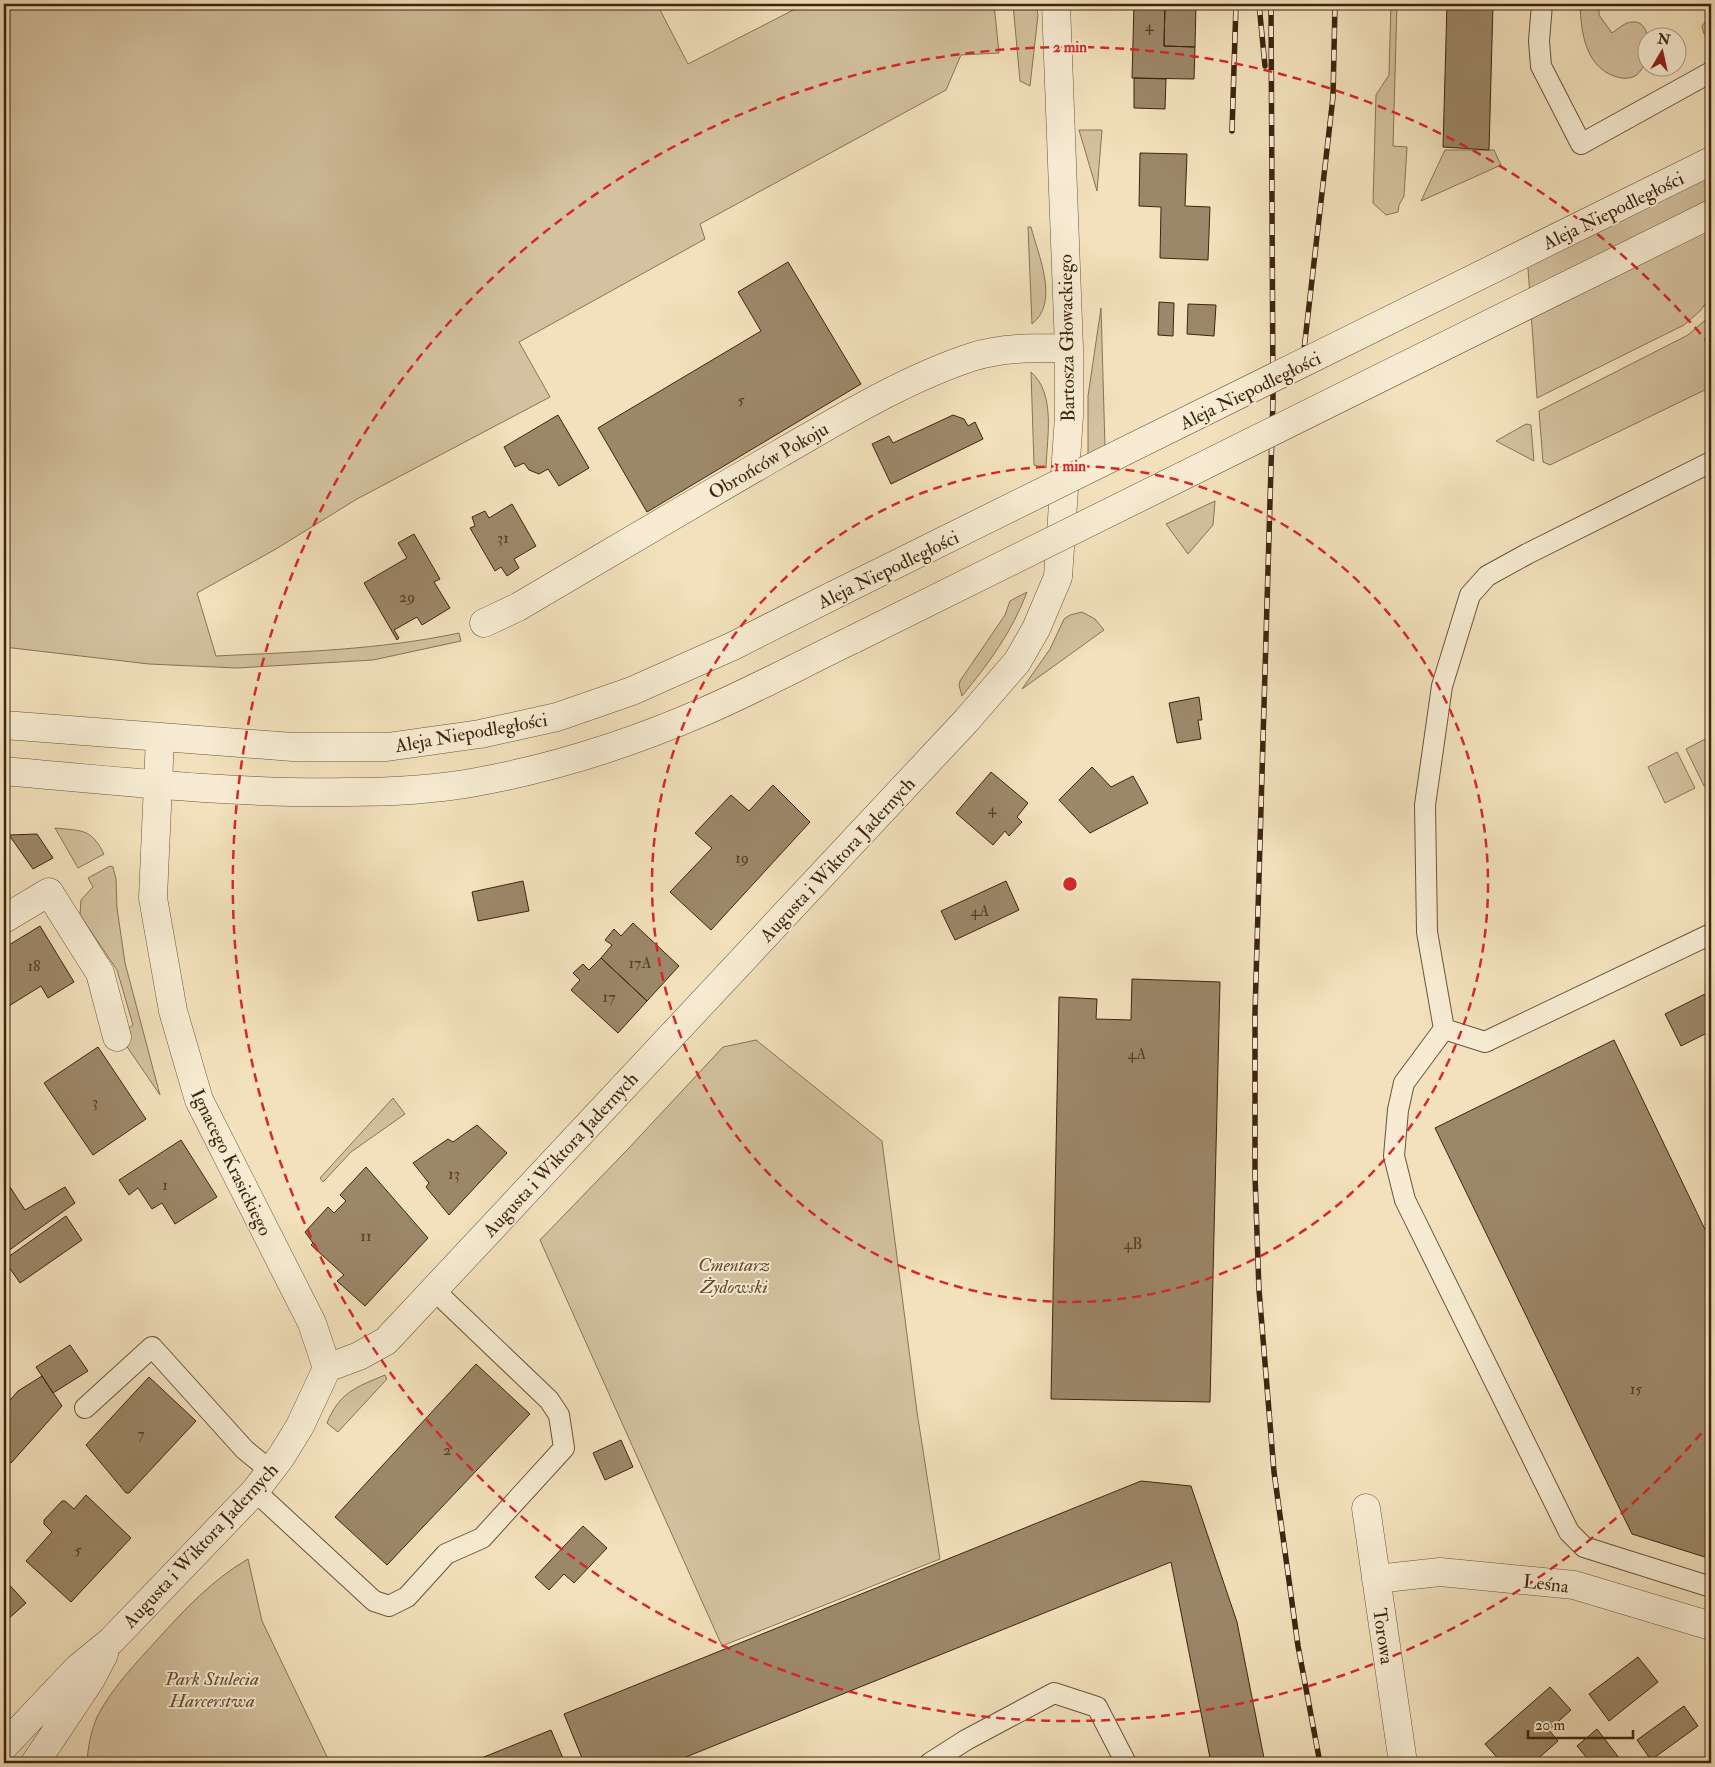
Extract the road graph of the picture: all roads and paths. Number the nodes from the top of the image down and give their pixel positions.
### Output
1 (1056, 4) edge
2 (1542, 4) edge
3 (1711, 72) edge
4 (1711, 161) edge
5 (1711, 214) edge
6 (1069, 348) junction
7 (1711, 462) edge
8 (484, 623) dead end
9 (1017, 662) joint
10 (4, 724) edge
11 (160, 738) junction
12 (4, 770) edge
13 (157, 784) junction
14 (4, 919) edge
15 (1711, 934) edge
16 (1444, 1029) junction
17 (117, 1037) dead end
18 (434, 1290) junction
19 (327, 1368) junction
20 (85, 1408) dead end
21 (263, 1481) junction
22 (1366, 1508) dead end
23 (1376, 1579) junction
24 (1711, 1587) edge
25 (1711, 1626) edge
26 (111, 1641) junction
27 (4, 1746) edge
28 (35, 1763) edge
29 (930, 1763) edge
30 (1126, 1763) edge
31 (1403, 1763) edge

1 - 6 street, Bartosza Głowackiego
2 - 3 lane
4 - 11 street, Aleja Niepodległości, bridge
5 - 13 street, bridge
6 - 8 street, Obrońców Pokoju
6 - 9 street, Bartosza Głowackiego
7 - 16 lane
9 - 18 street, Augusta i Wiktora Jadernych
10 - 11 street, Aleja Niepodległości
11 - 13 street, Ignacego Krasickiego
12 - 13 street
13 - 19 street, Ignacego Krasickiego
14 - 17 street
15 - 16 lane
16 - 24 lane
18 - 19 street, Augusta i Wiktora Jadernych
18 - 21 lane
19 - 21 street, Augusta i Wiktora Jadernych
20 - 21 lane
21 - 26 street, Augusta i Wiktora Jadernych
22 - 23 street, Torowa
23 - 25 street, Leśna
23 - 31 street, Torowa
26 - 27 street, Augusta i Wiktora Jadernych
26 - 28 street, Augusta i Wiktora Jadernych
29 - 30 lane

